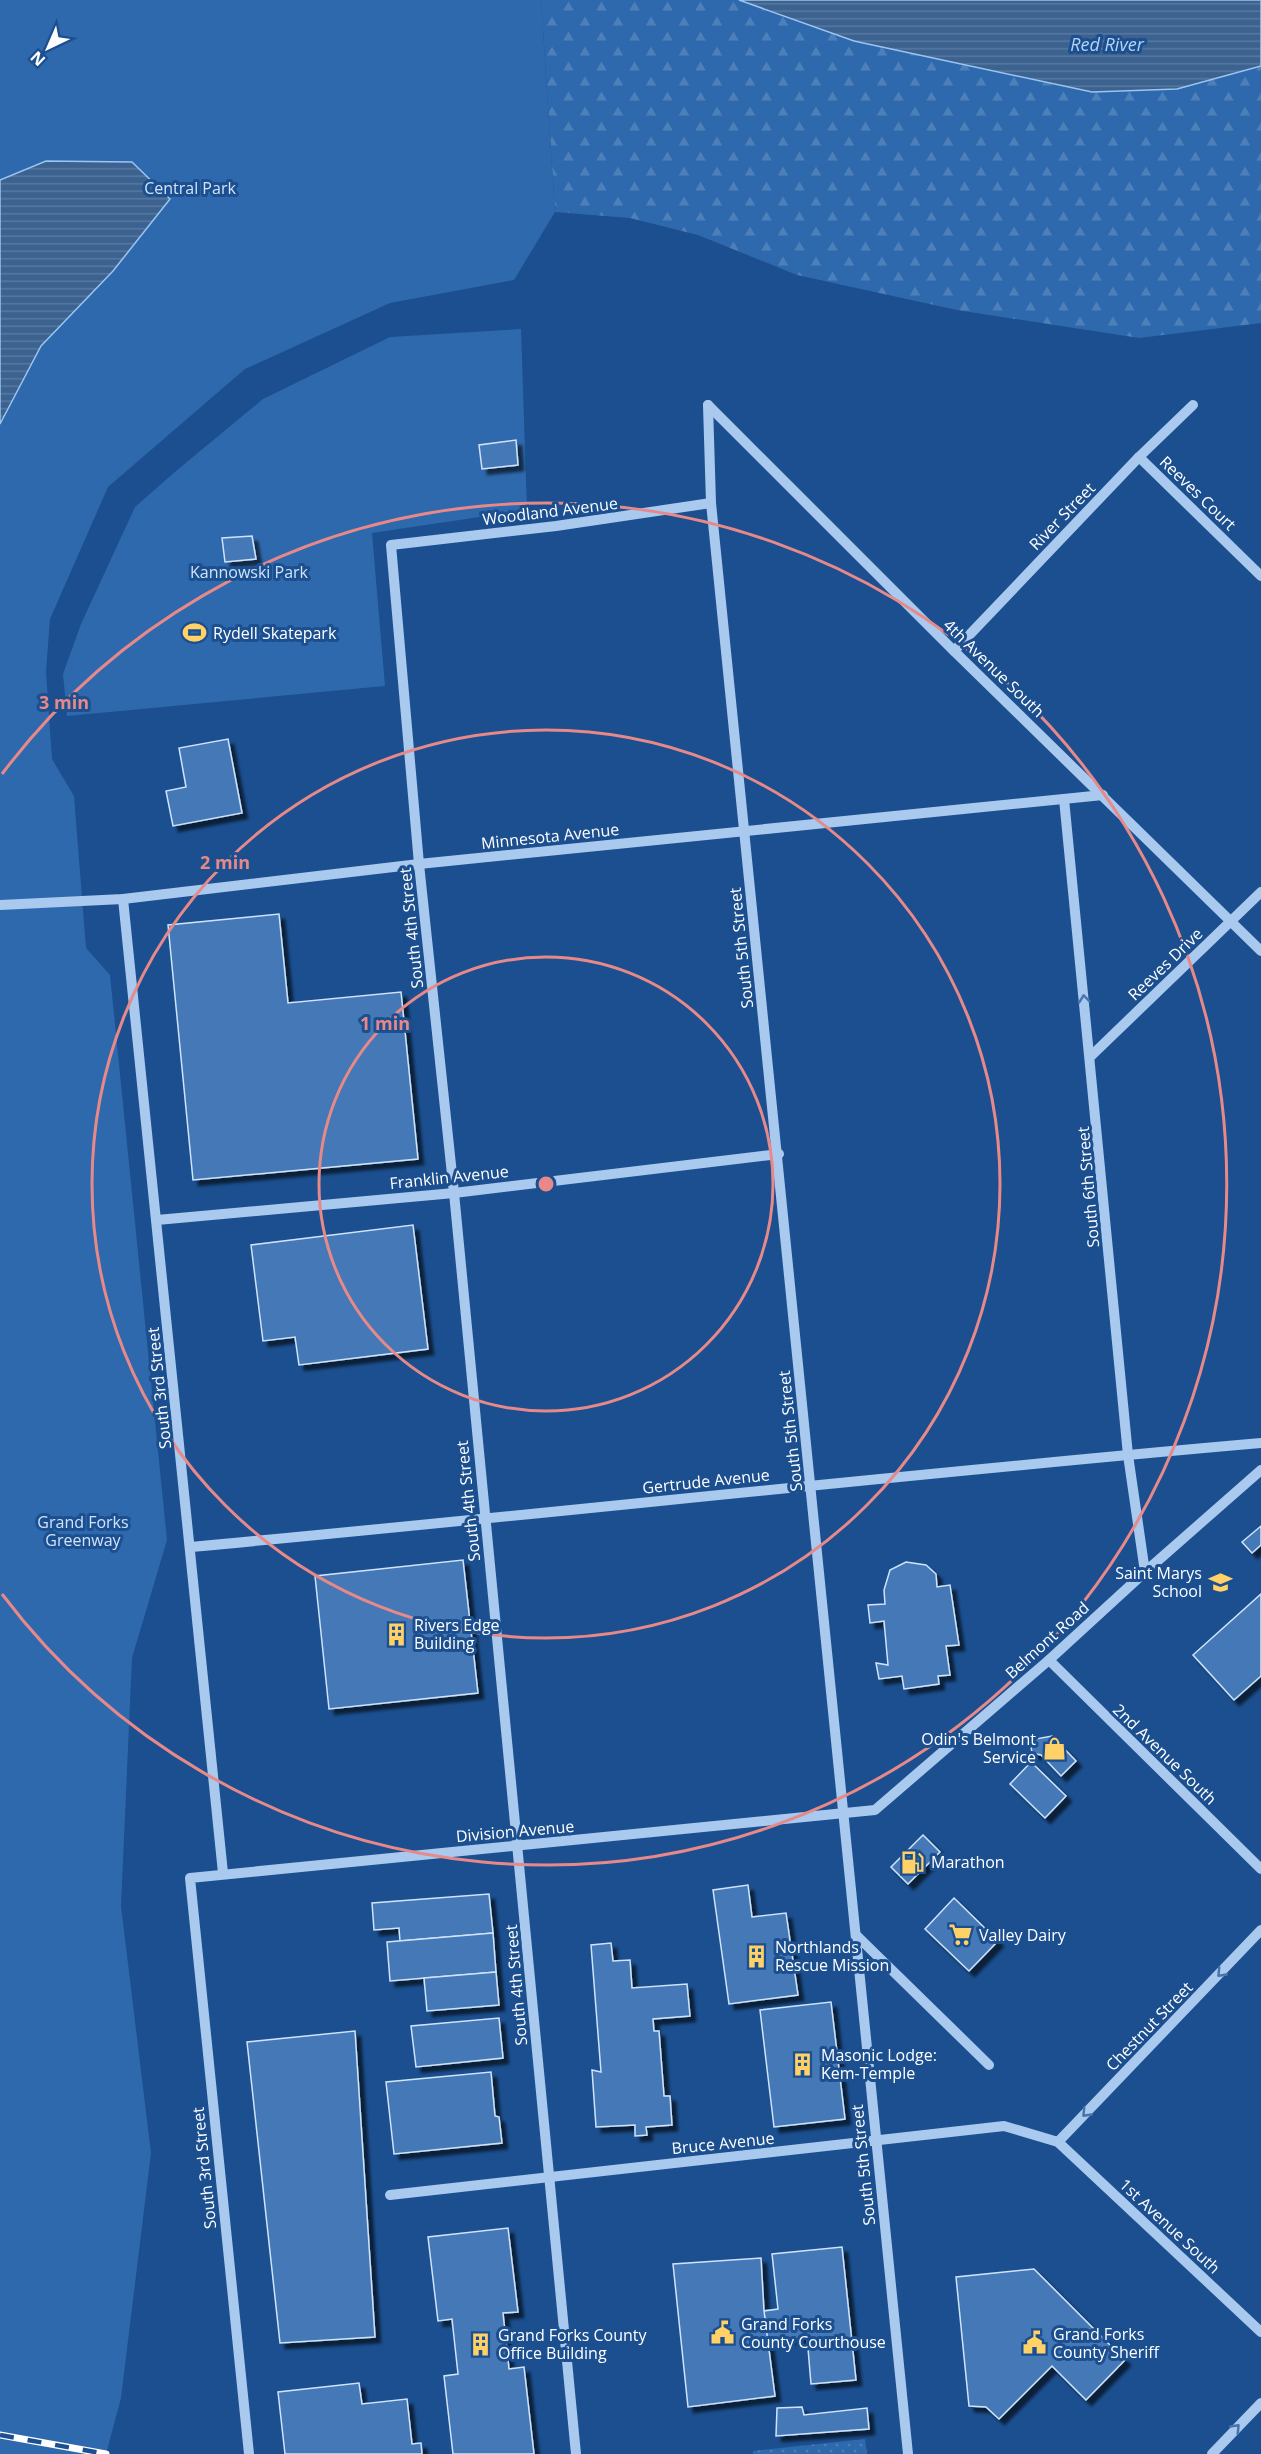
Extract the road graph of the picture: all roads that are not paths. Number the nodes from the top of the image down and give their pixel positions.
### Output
1 (708, 405) joint
2 (1193, 405) dead end
3 (1139, 457) junction
4 (711, 503) junction
5 (392, 545) joint
6 (1261, 576) edge
7 (954, 651) junction
8 (1103, 795) junction
9 (1064, 799) junction
10 (744, 832) junction
11 (420, 864) junction
12 (1261, 892) edge
13 (123, 899) junction
14 (0, 905) edge
15 (1230, 922) junction
16 (1261, 951) edge
17 (1090, 1057) junction
18 (778, 1154) junction
19 (454, 1193) junction
20 (157, 1220) junction
21 (1261, 1443) edge
22 (1128, 1455) junction
23 (1261, 1470) edge
24 (811, 1484) junction
25 (484, 1520) junction
26 (191, 1547) junction
27 (1145, 1572) junction
28 (1049, 1660) junction
29 (844, 1814) junction
30 (518, 1846) junction
31 (1261, 1869) edge
32 (223, 1874) junction
33 (190, 1878) joint
34 (1261, 1930) edge
35 (856, 1935) junction
36 (989, 2065) dead end
37 (875, 2140) junction
38 (1058, 2142) junction
39 (549, 2177) junction
40 (390, 2195) dead end
41 (1261, 2332) edge
42 (1261, 2403) edge
43 (249, 2454) edge
44 (576, 2454) edge
45 (908, 2454) edge
46 (1212, 2454) edge

1 - 4 street, South 5th Street
1 - 7 street, 4th Avenue South
2 - 3 street, River Street
3 - 6 street, Reeves Court
3 - 7 street, River Street
4 - 5 street, Woodland Avenue
4 - 10 street, South 5th Street
5 - 11 street, South 4th Street
7 - 8 street, 4th Avenue South
8 - 9 street, Minnesota Avenue
8 - 15 street, 4th Avenue South
9 - 10 street, Minnesota Avenue
17 -> 9 street, South 6th Street
10 - 11 street, Minnesota Avenue
10 - 18 street, South 5th Street
11 - 13 street, Minnesota Avenue
11 - 19 street, South 4th Street
12 - 15 street, Reeves Drive
13 - 14 street, Minnesota Avenue
13 - 20 street, South 3rd Street
15 - 16 street, 4th Avenue South
15 - 17 street, Reeves Drive
17 - 22 street, South 6th Street
18 - 19 street, Franklin Avenue
18 - 24 street, South 5th Street
19 - 20 street, Franklin Avenue
19 - 25 street, South 4th Street
20 - 26 street, South 3rd Street
21 - 22 street, Gertrude Avenue
22 - 24 street, Gertrude Avenue
22 - 27 street, South 6th Street
23 - 27 street, Belmont Road
24 - 25 street, Gertrude Avenue
24 - 29 street, South 5th Street
25 - 26 street, Gertrude Avenue
25 - 30 street, South 4th Street
26 - 32 street, South 3rd Street
27 - 28 street, Belmont Road
28 - 29 street, Belmont Road
28 - 31 street, 2nd Avenue South
29 - 30 street, Division Avenue
29 - 35 street, South 5th Street
30 - 32 street, Division Avenue
30 - 39 street, South 4th Street
32 - 33 street, Division Avenue
33 - 43 street, South 3rd Street
34 -> 38 street, Chestnut Street
35 - 36 street
35 - 37 street, South 5th Street
37 - 38 street, Bruce Avenue
37 - 39 street, Bruce Avenue
37 - 45 street, South 5th Street
38 - 41 street, 1st Avenue South
39 - 40 street, Bruce Avenue
39 - 44 street, South 4th Street
46 -> 42 street

